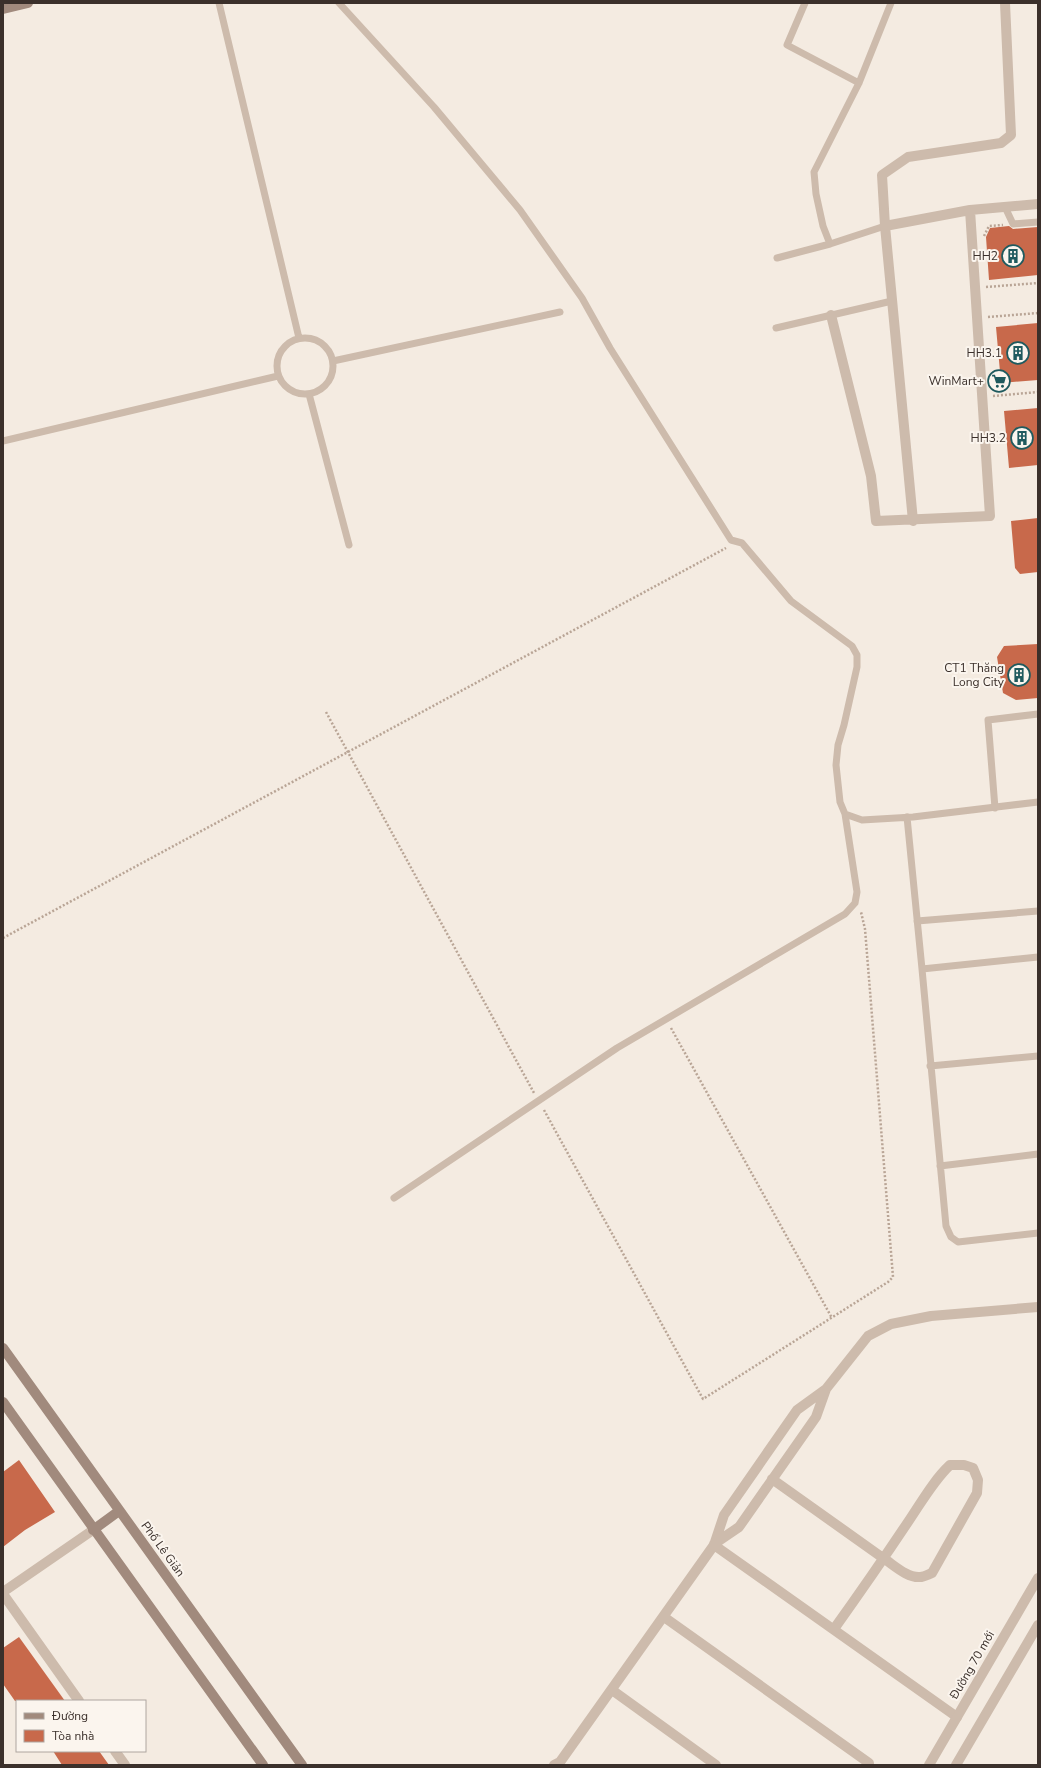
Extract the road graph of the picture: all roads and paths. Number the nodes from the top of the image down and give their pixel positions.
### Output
1 (28, 3) edge
2 (219, 3) edge
3 (340, 3) edge
4 (805, 3) edge
5 (891, 3) edge
6 (1006, 3) edge
7 (3, 9) edge
8 (859, 83) junction
9 (1038, 204) edge
10 (1005, 207) junction
11 (970, 210) junction
12 (1038, 222) edge
13 (1013, 224) junction
14 (885, 226) junction
15 (984, 242) dead end
16 (830, 244) junction
17 (777, 258) dead end
18 (987, 279) dead end
19 (1038, 283) edge
20 (988, 286) junction
21 (976, 287) junction
22 (892, 301) junction
23 (560, 312) dead end
24 (1038, 313) edge
25 (832, 315) junction
26 (977, 318) junction
27 (776, 328) dead end
28 (299, 338) junction
29 (333, 361) junction
30 (278, 376) junction
31 (1038, 392) edge
32 (309, 394) junction
33 (982, 397) junction
34 (3, 441) edge
35 (913, 521) junction
36 (742, 543) junction
37 (349, 545) dead end
38 (326, 712) dead end
39 (1038, 714) edge
40 (348, 752) junction
41 (1038, 802) edge
42 (995, 808) junction
43 (845, 814) junction
44 (907, 817) junction
45 (857, 892) junction
46 (1038, 911) edge
47 (917, 921) junction
48 (3, 938) edge
49 (1038, 957) edge
50 (922, 969) junction
51 (666, 1020) junction
52 (1038, 1056) edge
53 (930, 1066) junction
54 (539, 1101) junction
55 (1038, 1154) edge
56 (940, 1166) junction
57 (394, 1198) dead end
58 (1038, 1233) edge
59 (1038, 1307) edge
60 (832, 1318) junction
61 (3, 1348) edge
62 (826, 1389) junction
63 (3, 1402) edge
64 (772, 1479) junction
65 (119, 1511) junction
66 (93, 1530) junction
67 (714, 1545) junction
68 (883, 1558) junction
69 (1038, 1578) edge
70 (3, 1593) edge
71 (664, 1617) junction
72 (1038, 1625) edge
73 (834, 1629) junction
74 (612, 1690) junction
75 (78, 1700) edge
76 (957, 1717) junction
77 (116, 1752) edge
78 (560, 1764) edge
79 (125, 1765) edge
80 (263, 1765) edge
81 (302, 1765) edge
82 (716, 1765) edge
83 (869, 1765) edge
84 (929, 1765) edge
85 (956, 1765) edge

1 - 7 main road
2 - 28 lane
3 - 36 lane
4 - 8 lane
5 - 8 lane
6 - 14 street
8 - 16 lane
9 - 10 street
10 - 11 street
10 - 13 lane
11 - 14 street
11 - 21 street
12 - 13 lane
13 - 15 path
14 - 16 lane
14 - 22 street
16 - 17 lane
18 - 20 path
19 - 20 path
20 - 21 path
21 - 26 street
22 - 25 lane
22 - 35 street
23 - 29 lane
24 - 26 path
25 - 27 lane
25 - 35 street
26 - 33 street
28 - 29 lane
28 - 30 lane
29 - 32 lane
30 - 32 lane
30 - 34 lane
31 - 33 path
32 - 37 lane
33 - 35 street
36 - 40 path
36 - 43 lane
38 - 40 path
39 - 42 lane
40 - 48 path
40 - 54 path
41 - 42 lane
42 - 44 lane
43 - 44 lane
43 - 45 lane
44 - 47 lane
45 - 51 lane
45 - 60 path
46 - 47 lane
47 - 50 lane
49 - 50 lane
50 - 53 lane
51 - 54 lane
51 - 60 path
52 - 53 lane
53 - 56 lane
54 - 57 lane
54 - 60 path
55 - 56 lane
56 - 58 lane
59 - 62 street
61 - 65 main road, Phố Lê Giản
62 - 64 street
62 - 67 street
63 - 66 main road
64 - 67 street
64 - 68 street
65 - 66 main road
65 - 81 main road, Phố Lê Giản
66 - 70 street
66 - 80 main road
67 - 71 street
67 - 73 street
68 - 68 street
68 - 73 street
69 - 76 street, Đường 70 mới
70 - 75 street
71 - 74 street
71 - 83 street
72 - 85 street
73 - 76 street
74 - 78 street
74 - 82 street
76 - 84 street, Đường 70 mới
77 - 79 street

